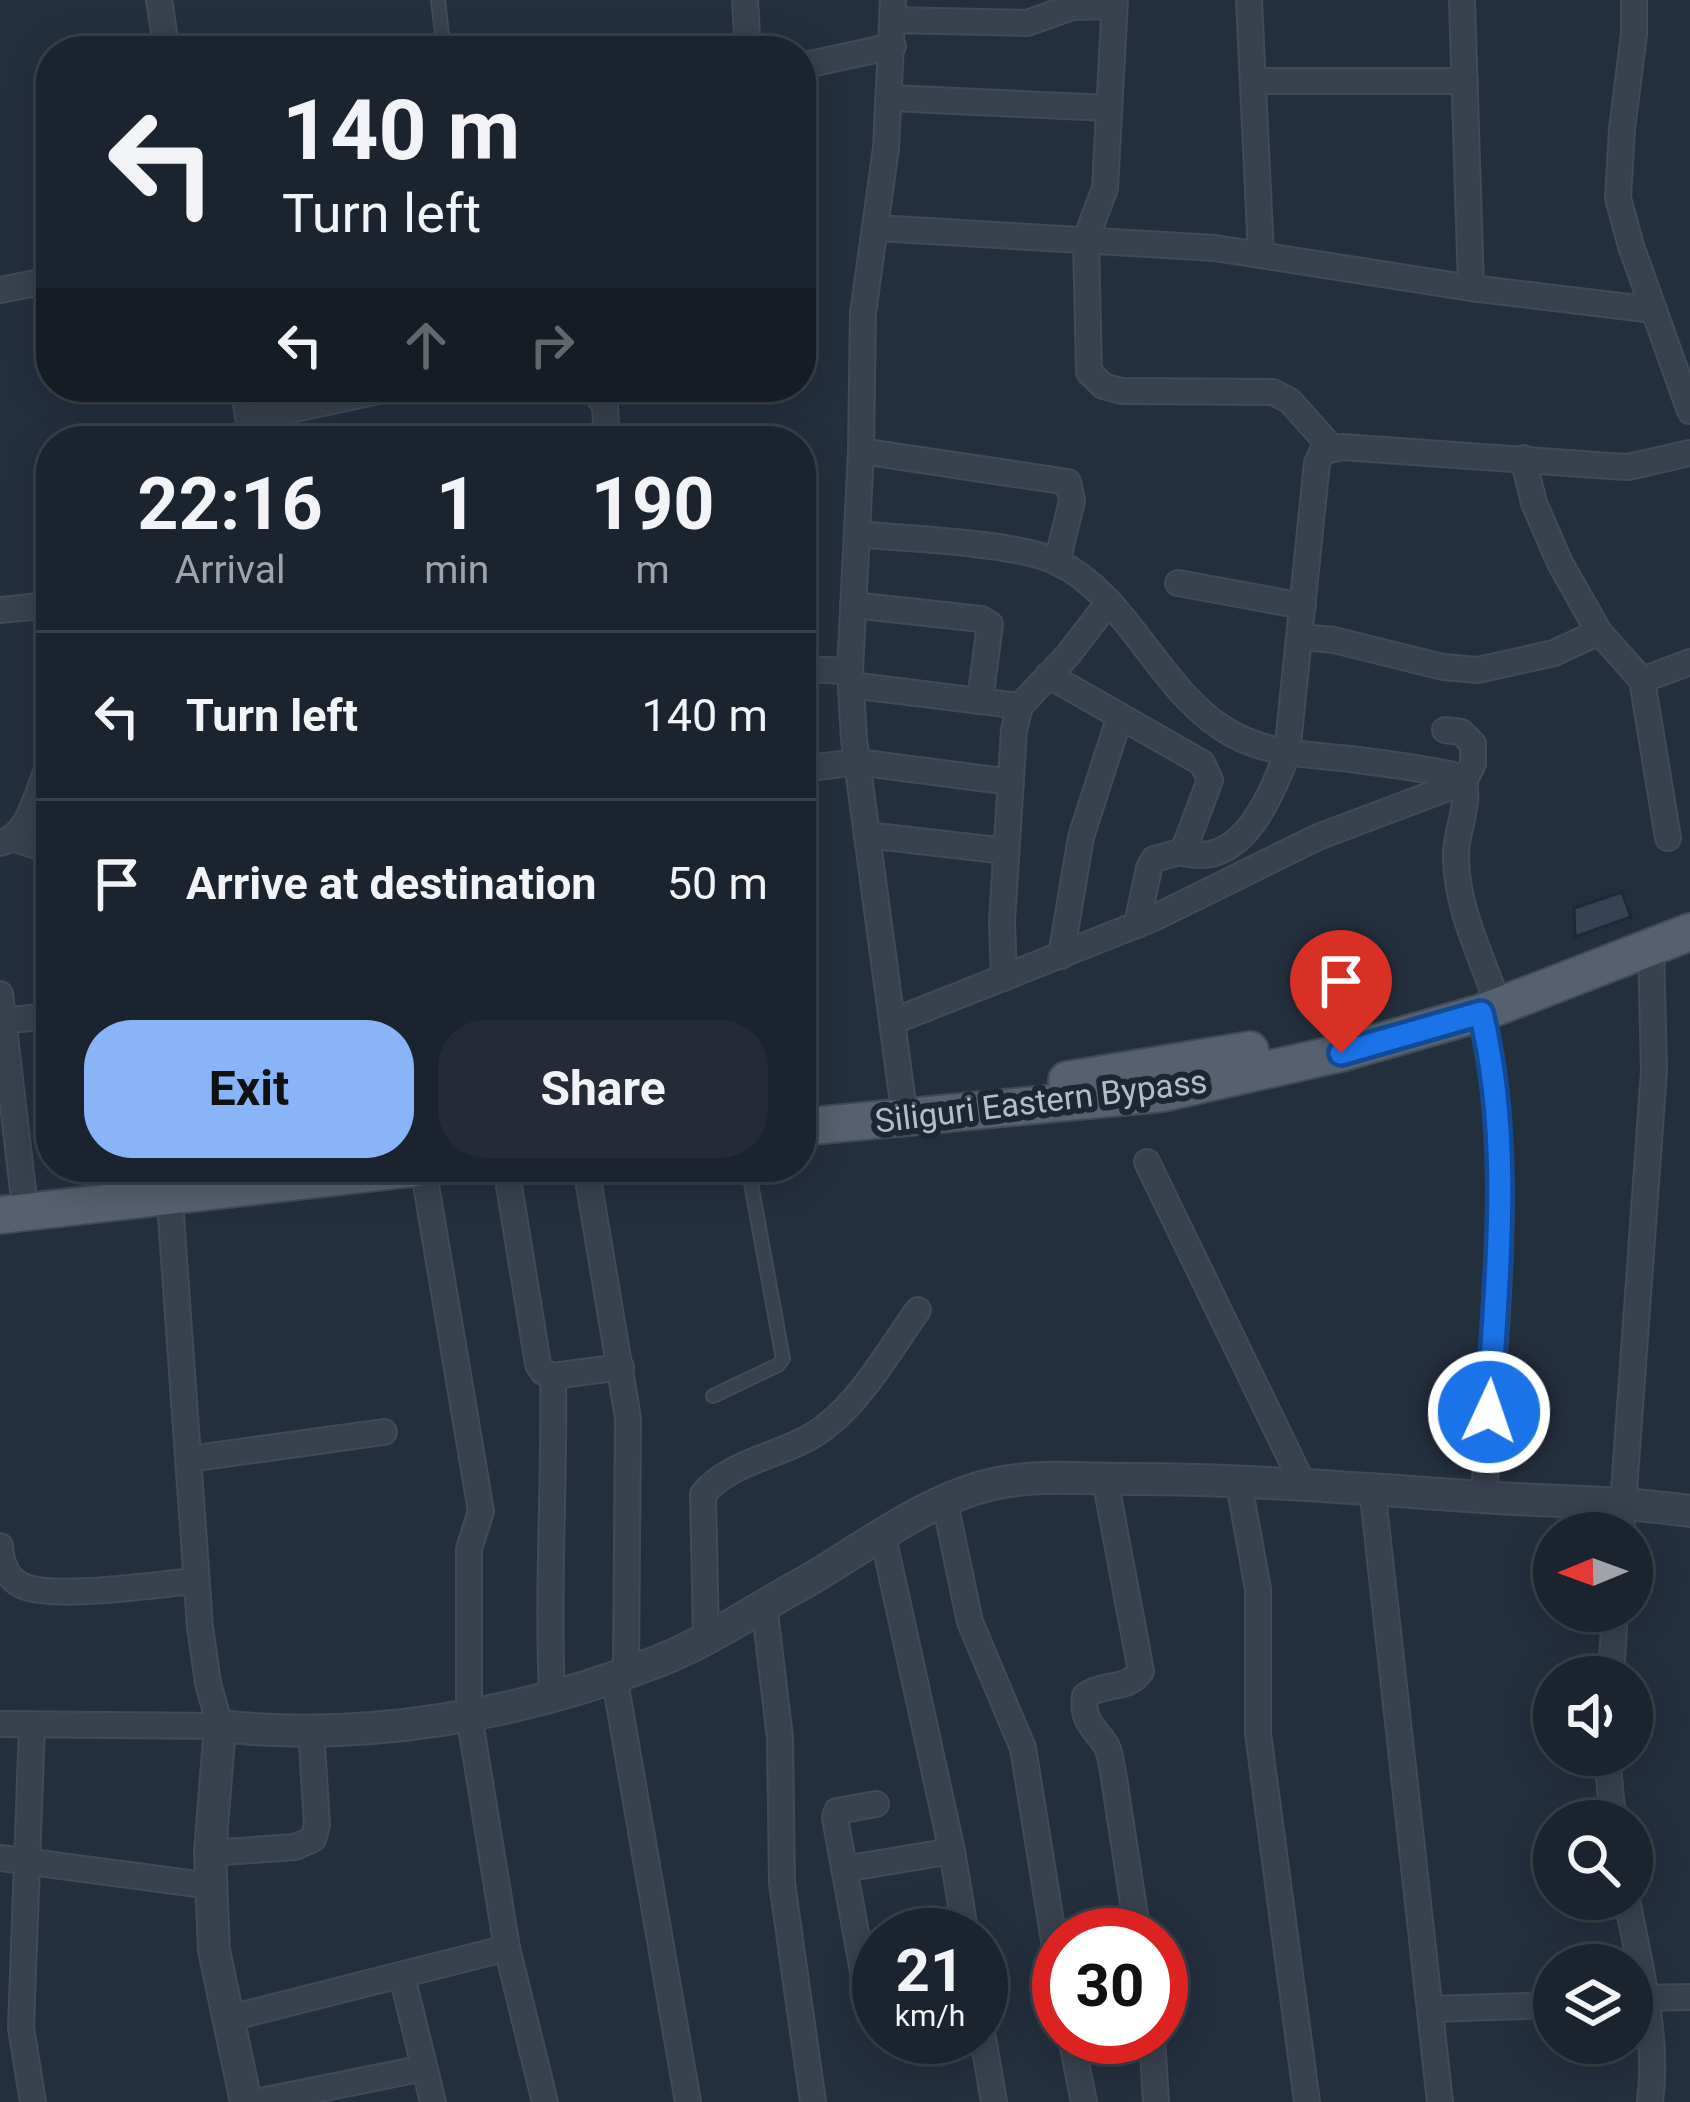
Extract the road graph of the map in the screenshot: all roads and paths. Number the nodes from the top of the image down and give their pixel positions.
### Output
1 (159, 0) edge
2 (438, 0) edge
3 (745, 0) edge
4 (1250, 0) edge
5 (1462, 0) edge
6 (1634, 0) edge
7 (1114, 3) edge
8 (893, 22) edge
9 (165, 36) edge
10 (442, 36) edge
11 (747, 36) edge
12 (816, 58) edge
13 (1253, 81) junction
14 (1465, 81) junction
15 (890, 98) junction
16 (1108, 108) junction
17 (877, 228) junction
18 (1086, 239) junction
19 (1261, 255) junction
20 (36, 283) edge
21 (1471, 288) junction
22 (0, 290) edge
23 (1654, 310) junction
24 (346, 402) edge
25 (1690, 411) edge
26 (264, 426) edge
27 (1331, 447) junction
28 (861, 451) junction
29 (1690, 452) edge
30 (1523, 458) junction
31 (856, 534) junction
32 (1057, 562) junction
33 (1178, 583) dead end
34 (1108, 603) junction
35 (853, 605) junction
36 (36, 606) edge
37 (1303, 606) junction
38 (0, 610) edge
39 (1300, 637) junction
40 (1611, 645) junction
41 (1690, 662) edge
42 (816, 672) edge
43 (1048, 675) junction
44 (850, 678) junction
45 (1642, 680) junction
46 (980, 701) junction
47 (1020, 706) junction
48 (1120, 716) junction
49 (1445, 730) dead end
50 (1287, 754) junction
51 (857, 762) junction
52 (816, 767) edge
53 (1011, 782) junction
54 (1464, 782) junction
55 (36, 799) edge
56 (867, 835) junction
57 (1668, 838) dead end
58 (8, 841) edge
59 (1006, 851) junction
60 (1180, 852) junction
61 (1690, 911) edge
62 (1137, 925) junction
63 (1690, 932) edge
64 (1652, 946) junction
65 (1061, 956) junction
66 (1004, 978) junction
67 (0, 994) edge
68 (1486, 1000) junction
69 (36, 1018) edge
70 (2, 1021) edge
71 (894, 1022) junction
72 (816, 1105) edge
73 (903, 1107) junction
74 (816, 1123) edge
75 (1147, 1162) dead end
76 (177, 1182) edge
77 (201, 1182) edge
78 (426, 1182) edge
79 (508, 1182) edge
80 (589, 1182) edge
81 (751, 1182) edge
82 (169, 1185) junction
83 (8, 1199) edge
84 (918, 1310) dead end
85 (621, 1367) junction
86 (553, 1376) junction
87 (713, 1396) dead end
88 (385, 1432) dead end
89 (189, 1460) junction
90 (1105, 1479) junction
91 (1238, 1479) junction
92 (1302, 1482) junction
93 (1372, 1487) junction
94 (1484, 1497) junction
95 (945, 1502) junction
96 (1690, 1511) edge
97 (1588, 1512) edge
98 (1622, 1512) edge
99 (1653, 1514) edge
100 (883, 1536) junction
101 (0, 1546) edge
102 (4, 1576) edge
103 (196, 1581) junction
104 (764, 1604) junction
105 (706, 1636) junction
106 (620, 1673) junction
107 (552, 1695) junction
108 (469, 1715) junction
109 (0, 1724) edge
110 (32, 1725) junction
111 (220, 1726) junction
112 (311, 1729) junction
113 (876, 1804) dead end
114 (952, 1851) junction
115 (210, 1853) junction
116 (0, 1858) edge
117 (28, 1862) junction
118 (844, 1869) junction
119 (212, 1886) junction
120 (962, 1908) edge
121 (1049, 1908) edge
122 (1134, 1908) edge
123 (852, 1912) edge
124 (507, 1948) junction
125 (402, 1976) junction
126 (1690, 1996) edge
127 (1653, 1997) edge
128 (1533, 2006) edge
129 (1430, 2008) junction
130 (226, 2019) junction
131 (988, 2064) edge
132 (1076, 2064) edge
133 (1154, 2064) edge
134 (1646, 2064) edge
135 (424, 2068) junction
136 (33, 2102) edge
137 (246, 2102) edge
138 (256, 2102) edge
139 (433, 2102) edge
140 (545, 2102) edge
141 (688, 2102) edge
142 (813, 2102) edge
143 (994, 2102) edge
144 (1084, 2102) edge
145 (1156, 2102) edge
146 (1307, 2102) edge
147 (1440, 2102) edge
148 (1650, 2102) edge

1 - 9 street
2 - 10 lane
3 - 11 street
4 - 13 street
5 - 14 street
6 - 23 street
7 - 8 street
7 - 16 street
8 - 12 street
8 - 15 street
13 - 14 street
13 - 19 street
14 - 21 street
15 - 16 street
15 - 17 street
16 - 18 street
17 - 18 street
17 - 28 street
18 - 19 street
18 - 27 street
19 - 21 street
20 - 22 street
21 - 23 street
23 - 25 street
24 - 26 street
27 - 30 street
27 - 37 street
28 - 31 street
28 - 32 street
29 - 30 street
30 - 40 street
31 - 32 street
31 - 35 street
32 - 34 street
33 - 37 street
34 - 43 street
34 - 50 street
35 - 44 street
35 - 46 street
36 - 38 street
37 - 39 street
39 - 40 street
39 - 50 street
40 - 45 street
41 - 45 street
42 - 44 street
43 - 47 street
43 - 48 street
44 - 46 street
44 - 51 street
45 - 57 street
46 - 47 street
47 - 53 street
48 - 60 street
48 - 65 street
49 - 54 street
50 - 54 street
50 - 60 street
51 - 52 street
51 - 53 street
51 - 56 street
53 - 59 street
54 - 62 street
54 - 68 street
55 - 58 street
56 - 59 street
56 - 71 street
59 - 66 street
60 - 62 street
61 - 68 main road, Siliguri Eastern Bypass
62 - 65 street
63 - 64 main road, Siliguri Eastern Bypass
64 - 68 main road, Siliguri Eastern Bypass
64 - 98 street
65 - 66 street
66 - 71 street
67 - 70 street
68 - 73 main road, Siliguri Eastern Bypass
68 - 94 street
69 - 70 street
70 - 83 street
71 - 73 street
72 - 73 main road, Siliguri Eastern Bypass
73 - 74 main road, Siliguri Eastern Bypass
75 - 92 street
76 - 82 main road
77 - 82 main road
78 - 108 street
79 - 86 street
80 - 85 street
81 - 87 lane
82 - 83 main road
82 - 89 street
84 - 105 street
85 - 86 street
85 - 106 street
86 - 107 street
88 - 89 street
89 - 103 street
90 - 91 street
90 - 95 street
90 - 122 street
91 - 92 street
91 - 146 street
92 - 93 street
93 - 94 street
93 - 129 street
94 - 97 street
95 - 100 street
95 - 121 street
96 - 99 street
100 - 104 street
100 - 114 street
101 - 102 street
102 - 103 street
103 - 111 street
104 - 105 street
104 - 142 street
105 - 106 street
106 - 107 street
106 - 141 street
107 - 108 street
108 - 112 street
108 - 124 street
109 - 110 street
110 - 111 street
110 - 117 street
111 - 112 street
111 - 115 street
112 - 115 street
113 - 118 street
114 - 118 street
114 - 120 street
115 - 119 street
116 - 117 street
117 - 119 street
117 - 136 street
118 - 123 street
119 - 130 street
124 - 125 street
124 - 140 street
125 - 130 street
125 - 135 street
126 - 127 street
128 - 129 street
129 - 147 street
130 - 137 street
131 - 143 street
132 - 144 street
133 - 145 street
134 - 148 street
135 - 138 street
135 - 139 street

